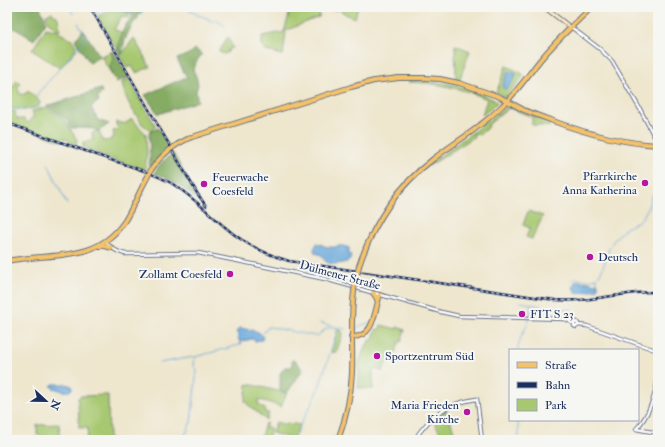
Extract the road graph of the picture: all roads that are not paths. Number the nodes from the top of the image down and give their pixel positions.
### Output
1 (544, 7) edge
2 (592, 7) edge
3 (570, 27) junction
4 (506, 102) junction
5 (658, 145) edge
6 (105, 241) junction
7 (97, 246) junction
8 (112, 248) junction
9 (7, 261) edge
10 (373, 293) junction
11 (380, 295) junction
12 (378, 302) junction
13 (351, 337) junction
14 (357, 337) junction
15 (351, 346) junction
16 (658, 351) edge
17 (658, 376) edge
18 (658, 433) edge
19 (338, 440) edge
20 (414, 440) edge
21 (482, 440) edge

1 - 3 main road
2 - 3 main road
3 - 4 main road
3 - 5 street
4 - 5 main road
4 - 6 main road, bridge
4 - 13 main road, bridge
6 - 7 main road
6 - 8 street, Dülmener Straße
7 - 8 main road
7 - 9 main road
8 - 10 street, Dülmener Straße
10 - 11 street, Dülmener Straße
10 - 12 main road
11 - 12 main road
11 - 16 street, Dülmener Straße
12 - 14 main road
13 - 14 main road
13 - 15 main road
14 - 15 main road
15 - 19 main road
17 - 18 street
20 - 21 street

